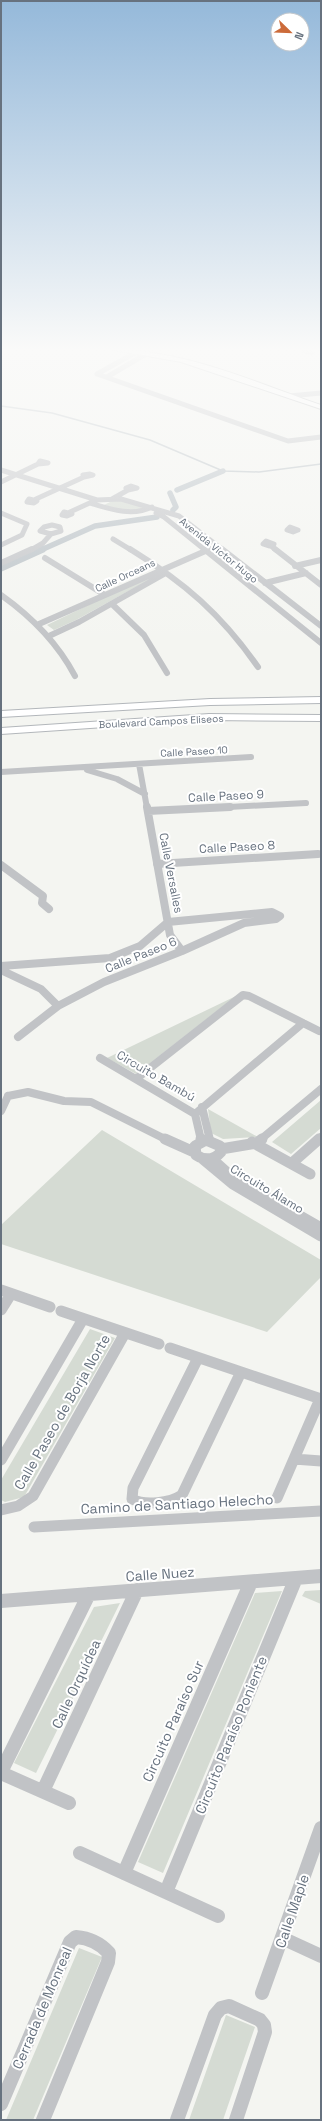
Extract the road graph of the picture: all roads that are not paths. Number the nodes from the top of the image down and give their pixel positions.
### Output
1 (38, 464) dead end
2 (1, 470) edge
3 (15, 475) junction
4 (1, 476) edge
5 (84, 477) dead end
6 (8, 478) junction
7 (1, 482) edge
8 (58, 488) junction
9 (128, 490) dead end
10 (52, 491) junction
11 (36, 499) dead end
12 (112, 499) junction
13 (100, 500) junction
14 (91, 503) junction
15 (103, 507) junction
16 (150, 509) junction
17 (70, 512) dead end
18 (1, 514) edge
19 (164, 515) junction
20 (26, 528) junction
21 (41, 529) junction
22 (288, 531) dead end
23 (51, 534) junction
24 (282, 534) dead end
25 (276, 538) dead end
26 (113, 539) dead end
27 (1, 545) edge
28 (221, 548) junction
29 (205, 551) junction
30 (227, 553) junction
31 (196, 556) junction
32 (213, 556) junction
33 (45, 558) dead end
34 (202, 560) junction
35 (321, 560) edge
36 (1, 563) edge
37 (296, 566) junction
38 (165, 570) junction
39 (304, 572) junction
40 (321, 578) edge
41 (314, 579) junction
42 (263, 582) junction
43 (321, 585) edge
44 (1, 595) edge
45 (105, 595) junction
46 (112, 604) junction
47 (303, 613) junction
48 (288, 616) junction
49 (39, 624) junction
50 (321, 626) edge
51 (50, 636) junction
52 (321, 643) edge
53 (258, 667) dead end
54 (167, 673) dead end
55 (74, 676) dead end
56 (321, 700) edge
57 (1, 714) edge
58 (321, 718) edge
59 (1, 731) edge
60 (251, 757) dead end
61 (139, 764) junction
62 (73, 767) junction
63 (1, 772) edge
64 (145, 794) junction
65 (306, 803) dead end
66 (148, 811) junction
67 (318, 854) dead end
68 (157, 864) junction
69 (1, 865) edge
70 (49, 909) dead end
71 (280, 916) dead end
72 (242, 919) junction
73 (168, 922) junction
74 (182, 951) junction
75 (1, 966) edge
76 (1, 970) edge
77 (58, 1006) junction
78 (303, 1023) junction
79 (319, 1031) dead end
80 (18, 1037) dead end
81 (100, 1058) dead end
82 (136, 1079) junction
83 (321, 1089) edge
84 (5, 1094) edge
85 (202, 1107) junction
86 (1, 1111) edge
87 (195, 1114) junction
88 (321, 1137) edge
89 (213, 1144) junction
90 (257, 1144) junction
91 (194, 1152) junction
92 (208, 1159) junction
93 (292, 1164) junction
94 (310, 1174) dead end
95 (321, 1228) edge
96 (321, 1236) edge
97 (6, 1292) edge
98 (50, 1307) dead end
99 (1, 1310) edge
100 (62, 1311) dead end
101 (83, 1318) junction
102 (125, 1333) junction
103 (159, 1344) dead end
104 (170, 1348) dead end
105 (198, 1358) junction
106 (241, 1372) junction
107 (318, 1403) edge
108 (294, 1459) junction
109 (1, 1460) edge
110 (321, 1461) edge
111 (277, 1498) dead end
112 (1, 1510) edge
113 (321, 1511) edge
114 (34, 1527) dead end
115 (321, 1576) edge
116 (296, 1578) junction
117 (251, 1582) junction
118 (137, 1590) junction
119 (89, 1594) junction
120 (1, 1601) edge
121 (1, 1773) edge
122 (43, 1791) junction
123 (69, 1803) dead end
124 (321, 1828) edge
125 (80, 1853) dead end
126 (124, 1873) junction
127 (166, 1892) junction
128 (218, 1916) dead end
129 (282, 1938) junction
130 (321, 1956) edge
131 (262, 1993) dead end
132 (1, 2104) edge
133 (43, 2120) edge
134 (177, 2120) edge
135 (236, 2120) edge

1 - 3 street
2 - 3 street
3 - 6 street
3 - 8 street
4 - 6 street
5 - 8 street
6 - 7 street
6 - 10 street
8 - 10 street
8 - 13 street
9 - 12 street
10 - 11 street
10 - 14 street
12 - 13 street
12 - 16 street
13 - 14 street
13 - 15 street
14 - 15 street
14 - 17 street
15 - 16 street
16 - 19 street
18 - 20 street
19 - 28 street, Avenida Víctor Hugo
19 - 29 street, Avenida Víctor Hugo
20 - 21 street
20 - 27 street
21 - 23 street
21 - 23 street
22 - 24 street
23 - 36 street
25 - 37 street
26 - 38 street
28 - 29 street, Calle Orceans
28 - 30 street, Avenida Víctor Hugo
29 - 31 street, Calle Orceans
29 - 32 street, Avenida Víctor Hugo
30 - 32 street, Calle Orceans
30 - 42 street, Avenida Víctor Hugo
31 - 34 street
31 - 38 street, Calle Orceans
32 - 34 street, Calle Orceans
32 - 48 street, Avenida Víctor Hugo
33 - 45 street
34 - 38 street, Calle Orceans
35 - 37 street
37 - 39 street
38 - 45 street, Calle Orceans
38 - 46 street, Calle Orceans
38 - 53 street
39 - 41 street
39 - 42 street
40 - 41 street
41 - 43 street
42 - 47 street, Avenida Víctor Hugo
44 - 49 street
45 - 49 street, Calle Orceans
46 - 51 street, Calle Orceans
46 - 54 street
47 - 48 street
47 - 50 street, Avenida Víctor Hugo
48 - 52 street, Avenida Víctor Hugo
49 - 51 street
51 - 55 street
56 - 57 main road, Boulevard Campos Eliseos
58 - 59 main road, Boulevard Campos Eliseos
60 - 61 street, Calle Paseo 10
61 - 62 street
61 - 64 street, Calle Versalles
62 - 63 street
62 - 64 street
64 - 66 street, Calle Versalles
65 - 66 street, Calle Paseo 9
66 - 68 street, Calle Versalles
67 - 68 street, Calle Paseo 8
68 - 73 street, Calle Versalles
69 - 70 street
71 - 72 street, Calle Paseo 6
72 - 73 street
72 - 74 street, Calle Paseo 6
73 - 74 street
73 - 75 street, Calle Versalles
74 - 77 street, Calle Paseo 6
76 - 77 street
77 - 80 street, Calle Paseo 6
78 - 79 street
78 - 82 street
78 - 85 street
81 - 82 street, Circuito Bambú
82 - 87 street, Circuito Bambú
83 - 90 street
84 - 86 street
84 - 91 street
85 - 87 street
85 - 89 street, Circuito Bambú
87 - 89 street, Circuito Bambú
88 - 93 street
89 - 90 street
89 - 91 street
89 - 92 street
90 - 93 street
91 - 92 street
92 - 95 street, Circuito Álamo
92 - 96 street, Circuito Álamo
93 - 94 street
97 - 98 street
97 - 99 street
100 - 101 street, Calle Paseo de Borja Norte
101 - 102 street, Calle Paseo de Borja Norte
101 - 109 street
102 - 103 street, Calle Paseo de Borja Norte
102 - 112 street, Calle Paseo de Borja Norte
104 - 105 street
105 - 106 street
105 - 106 street
106 - 107 street
107 - 108 street
108 - 110 street
108 - 111 street
113 - 114 street, Camino de Santiago Helecho
115 - 116 street, Calle Nuez
116 - 117 street, Calle Nuez
116 - 127 street, Circuito Paraíso Poniente
117 - 118 street, Calle Nuez
117 - 126 street, Circuito Paraíso Sur
118 - 119 street, Calle Nuez
118 - 122 street, Calle Orquídea
119 - 120 street, Calle Nuez
119 - 121 street
121 - 122 street
122 - 123 street
124 - 129 street, Calle Maple
125 - 126 street
126 - 127 street
127 - 128 street
129 - 130 street
129 - 131 street, Calle Maple
132 - 133 street, Cerrada de Monreal
134 - 135 street

